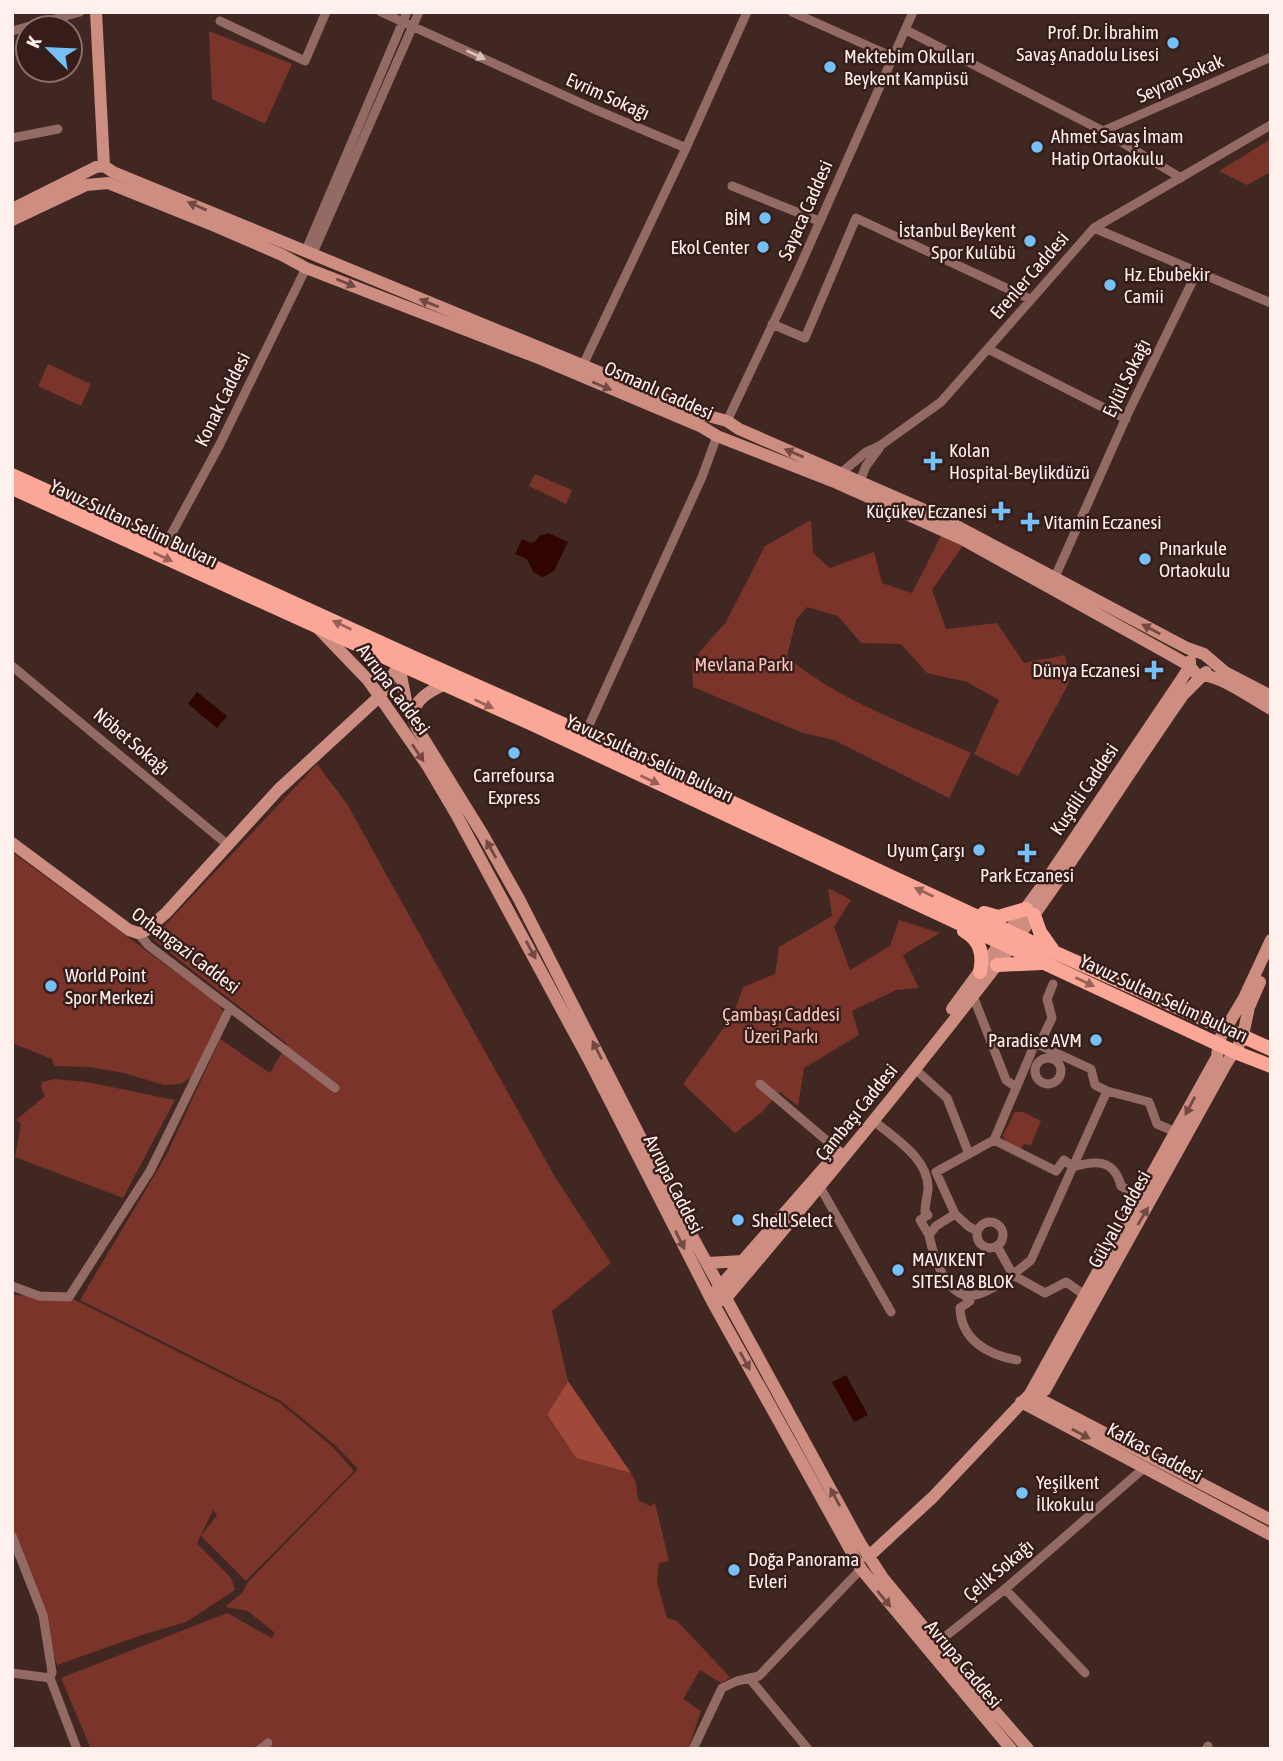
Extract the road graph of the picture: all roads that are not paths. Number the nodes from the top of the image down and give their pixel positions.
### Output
1 (79, 12) edge
2 (96, 12) edge
3 (326, 12) edge
4 (382, 12) edge
5 (419, 12) edge
6 (747, 12) edge
7 (792, 12) edge
8 (913, 12) edge
9 (404, 17) edge
10 (220, 21) dead end
11 (414, 27) junction
12 (906, 30) junction
13 (12, 31) edge
14 (893, 57) junction
15 (1271, 57) edge
16 (1271, 125) edge
17 (58, 129) dead end
18 (1103, 131) junction
19 (12, 138) edge
20 (686, 148) junction
21 (102, 168) junction
22 (1181, 178) junction
23 (101, 182) junction
24 (732, 186) dead end
25 (12, 209) edge
26 (12, 220) edge
27 (820, 220) junction
28 (1094, 228) junction
29 (310, 251) junction
30 (306, 268) junction
31 (1197, 272) junction
32 (1030, 299) junction
33 (1271, 303) edge
34 (772, 324) junction
35 (988, 349) junction
36 (583, 365) junction
37 (1126, 419) junction
38 (726, 422) junction
39 (718, 436) junction
40 (881, 445) junction
41 (12, 475) edge
42 (839, 478) junction
43 (858, 486) junction
44 (12, 488) edge
45 (166, 544) junction
46 (1055, 578) junction
47 (318, 628) junction
48 (1198, 654) junction
49 (402, 659) junction
50 (1210, 661) junction
51 (12, 666) edge
52 (1189, 666) junction
53 (1203, 674) junction
54 (443, 685) junction
55 (380, 696) junction
56 (1271, 696) edge
57 (1271, 709) edge
58 (412, 716) junction
59 (587, 743) junction
60 (12, 843) edge
61 (228, 845) junction
62 (1067, 857) junction
63 (1030, 912) junction
64 (956, 914) junction
65 (138, 933) junction
66 (1010, 939) junction
67 (1271, 940) edge
68 (1056, 952) junction
69 (1271, 958) edge
70 (1046, 963) junction
71 (997, 965) junction
72 (980, 972) junction
73 (1053, 984) dead end
74 (973, 996) junction
75 (230, 1007) junction
76 (1227, 1029) junction
77 (1242, 1035) junction
78 (1039, 1045) junction
79 (1219, 1045) junction
80 (1271, 1049) edge
81 (1235, 1052) junction
82 (1271, 1066) edge
83 (915, 1069) junction
84 (760, 1084) dead end
85 (1016, 1087) junction
86 (335, 1088) dead end
87 (1107, 1091) junction
88 (874, 1121) junction
89 (1176, 1132) junction
90 (993, 1140) junction
91 (839, 1151) junction
92 (969, 1154) junction
93 (1073, 1167) junction
94 (820, 1187) junction
95 (1140, 1197) junction
96 (956, 1214) junction
97 (977, 1231) junction
98 (929, 1234) junction
99 (997, 1246) junction
100 (743, 1260) junction
101 (707, 1263) junction
102 (1013, 1275) junction
103 (12, 1286) edge
104 (723, 1293) junction
105 (965, 1296) junction
106 (1086, 1296) junction
107 (712, 1301) junction
108 (891, 1312) dead end
109 (1017, 1360) dead end
110 (1025, 1398) junction
111 (1144, 1468) junction
112 (1271, 1520) edge
113 (1271, 1535) edge
114 (12, 1536) edge
115 (868, 1557) junction
116 (861, 1569) junction
117 (1005, 1589) junction
118 (937, 1643) junction
119 (12, 1673) edge
120 (1085, 1673) dead end
121 (50, 1678) junction
122 (750, 1679) junction
123 (77, 1749) edge
124 (693, 1749) edge
125 (808, 1749) edge
126 (1011, 1749) edge
127 (1028, 1749) edge

1 - 13 street
2 - 21 main road
3 - 10 street
4 - 9 street, Evrim Sokağı
5 - 11 street
6 - 20 street
7 - 14 street
8 - 12 street, Sayaca Caddesi
9 - 11 street, Evrim Sokağı
9 - 29 street
11 -> 20 street, Evrim Sokağı
11 - 29 street
12 - 14 street, Sayaca Caddesi
12 - 18 street
14 - 27 street, Sayaca Caddesi
15 - 18 street, Seyran Sokak
16 - 22 street
17 - 19 street
18 - 22 street
20 - 36 street, Osmanlı Caddesi
21 - 23 main road
21 - 25 main road
29 -> 21 main road, Osmanlı Caddesi
22 - 28 street
23 - 26 main road
23 - 30 main road, Osmanlı Caddesi
24 - 27 street
27 - 34 street, Sayaca Caddesi
28 - 31 street, Erenler Caddesi
28 - 32 street, Erenler Caddesi
29 - 30 main road
36 -> 29 main road, Osmanlı Caddesi
30 -> 39 main road, Osmanlı Caddesi
30 - 45 street, Konak Caddesi
31 - 33 street, Erenler Caddesi
31 - 37 street, Eylül Sokağı
32 - 34 street
32 - 35 street, Erenler Caddesi
34 - 38 street, Sayaca Caddesi
35 - 37 street
35 - 40 street, Erenler Caddesi
36 - 38 main road, Osmanlı Caddesi
37 - 46 street, Eylül Sokağı
38 - 39 main road
42 -> 38 main road, Osmanlı Caddesi
39 - 42 main road, Osmanlı Caddesi
39 - 59 street
40 - 42 street, Erenler Caddesi
40 - 43 street
41 - 45 main road, Yavuz Sultan Selim Bulvarı
42 - 43 main road, Osmanlı Caddesi
43 - 46 main road, Osmanlı Caddesi
43 - 52 main road, Osmanlı Caddesi
44 -> 47 main road, Yavuz Sultan Selim Bulvarı
49 -> 45 main road, Yavuz Sultan Selim Bulvarı
48 -> 46 main road, Osmanlı Caddesi
47 - 49 main road, Yavuz Sultan Selim Bulvarı
47 - 55 main road, Avrupa Caddesi
48 - 50 main road, Osmanlı Caddesi
48 - 52 main road
49 - 54 main road, Yavuz Sultan Selim Bulvarı
49 - 55 main road
49 - 58 main road, Avrupa Caddesi
49 - 59 main road, Yavuz Sultan Selim Bulvarı
50 - 53 main road
50 - 56 main road, Osmanlı Caddesi
51 - 61 street, Nöbet Sokağı
52 - 53 main road, Osmanlı Caddesi
52 - 62 main road, Kuşdili Caddesi
53 - 57 main road, Osmanlı Caddesi
53 - 62 main road, Kuşdili Caddesi
54 - 58 main road
54 -> 59 main road, Yavuz Sultan Selim Bulvarı
55 - 61 main road
55 -> 107 main road, Avrupa Caddesi
101 -> 58 main road, Avrupa Caddesi
59 - 64 main road, Yavuz Sultan Selim Bulvarı
60 - 65 main road, Orhangazi Caddesi
61 - 65 main road
62 - 63 main road, Kuşdili Caddesi
63 - 64 main road
63 - 66 main road, Kuşdili Caddesi
63 - 68 main road
64 - 66 main road, Yavuz Sultan Selim Bulvarı
64 - 72 main road
65 - 75 street, Orhangazi Caddesi
66 - 68 main road, Yavuz Sultan Selim Bulvarı
66 - 70 main road, Yavuz Sultan Selim Bulvarı
66 - 71 main road, Çambaşı Caddesi
66 - 72 main road, Çambaşı Caddesi
67 - 76 main road, Gülyalı Caddesi
68 - 76 main road, Yavuz Sultan Selim Bulvarı
69 - 77 main road, Gülyalı Caddesi
70 - 71 main road
70 -> 79 main road, Yavuz Sultan Selim Bulvarı
71 - 74 main road, Çambaşı Caddesi
72 - 91 main road, Çambaşı Caddesi
73 - 78 street
74 - 83 main road, Çambaşı Caddesi
74 - 85 street
75 - 86 street, Orhangazi Caddesi
75 - 103 street
76 - 77 main road, Yavuz Sultan Selim Bulvarı
76 - 79 main road, Gülyalı Caddesi
77 - 80 main road, Yavuz Sultan Selim Bulvarı
77 - 81 main road, Gülyalı Caddesi
78 - 85 street
78 - 87 street
79 - 81 main road, Yavuz Sultan Selim Bulvarı
79 -> 89 main road, Gülyalı Caddesi
81 - 82 main road, Yavuz Sultan Selim Bulvarı
110 -> 81 main road, Gülyalı Caddesi
83 - 88 main road, Çambaşı Caddesi
83 - 92 street
84 - 91 street
85 - 90 street
87 - 89 street
87 - 93 street
88 - 94 main road, Çambaşı Caddesi
88 - 98 street
89 - 95 main road, Gülyalı Caddesi
90 - 92 street
90 - 93 street
91 - 100 main road, Çambaşı Caddesi
92 - 96 street
93 - 95 street
93 - 102 street
94 - 104 main road, Çambaşı Caddesi
94 - 108 street
95 - 106 main road, Gülyalı Caddesi
96 - 97 street
96 - 98 street
97 - 99 street
97 - 99 street
98 - 105 street
99 - 102 street
100 - 101 main road
100 - 104 main road, Çambaşı Caddesi
101 - 104 main road, Avrupa Caddesi
102 - 105 street
102 - 106 street
104 - 107 main road
115 -> 104 main road, Avrupa Caddesi
105 - 109 street
106 - 110 main road, Gülyalı Caddesi
107 -> 116 main road, Avrupa Caddesi
110 -> 111 main road, Kafkas Caddesi
110 - 112 main road, Kafkas Caddesi
110 - 115 main road, Gülyalı Caddesi
111 - 113 main road, Kafkas Caddesi
111 - 117 street, Çelik Sokağı
114 - 121 street
115 - 118 main road, Avrupa Caddesi
116 - 122 street
116 -> 126 main road, Avrupa Caddesi
117 - 118 street, Çelik Sokağı
117 - 120 street
118 - 127 main road, Avrupa Caddesi
119 - 121 street
121 - 123 street
122 - 124 street
122 - 125 street

